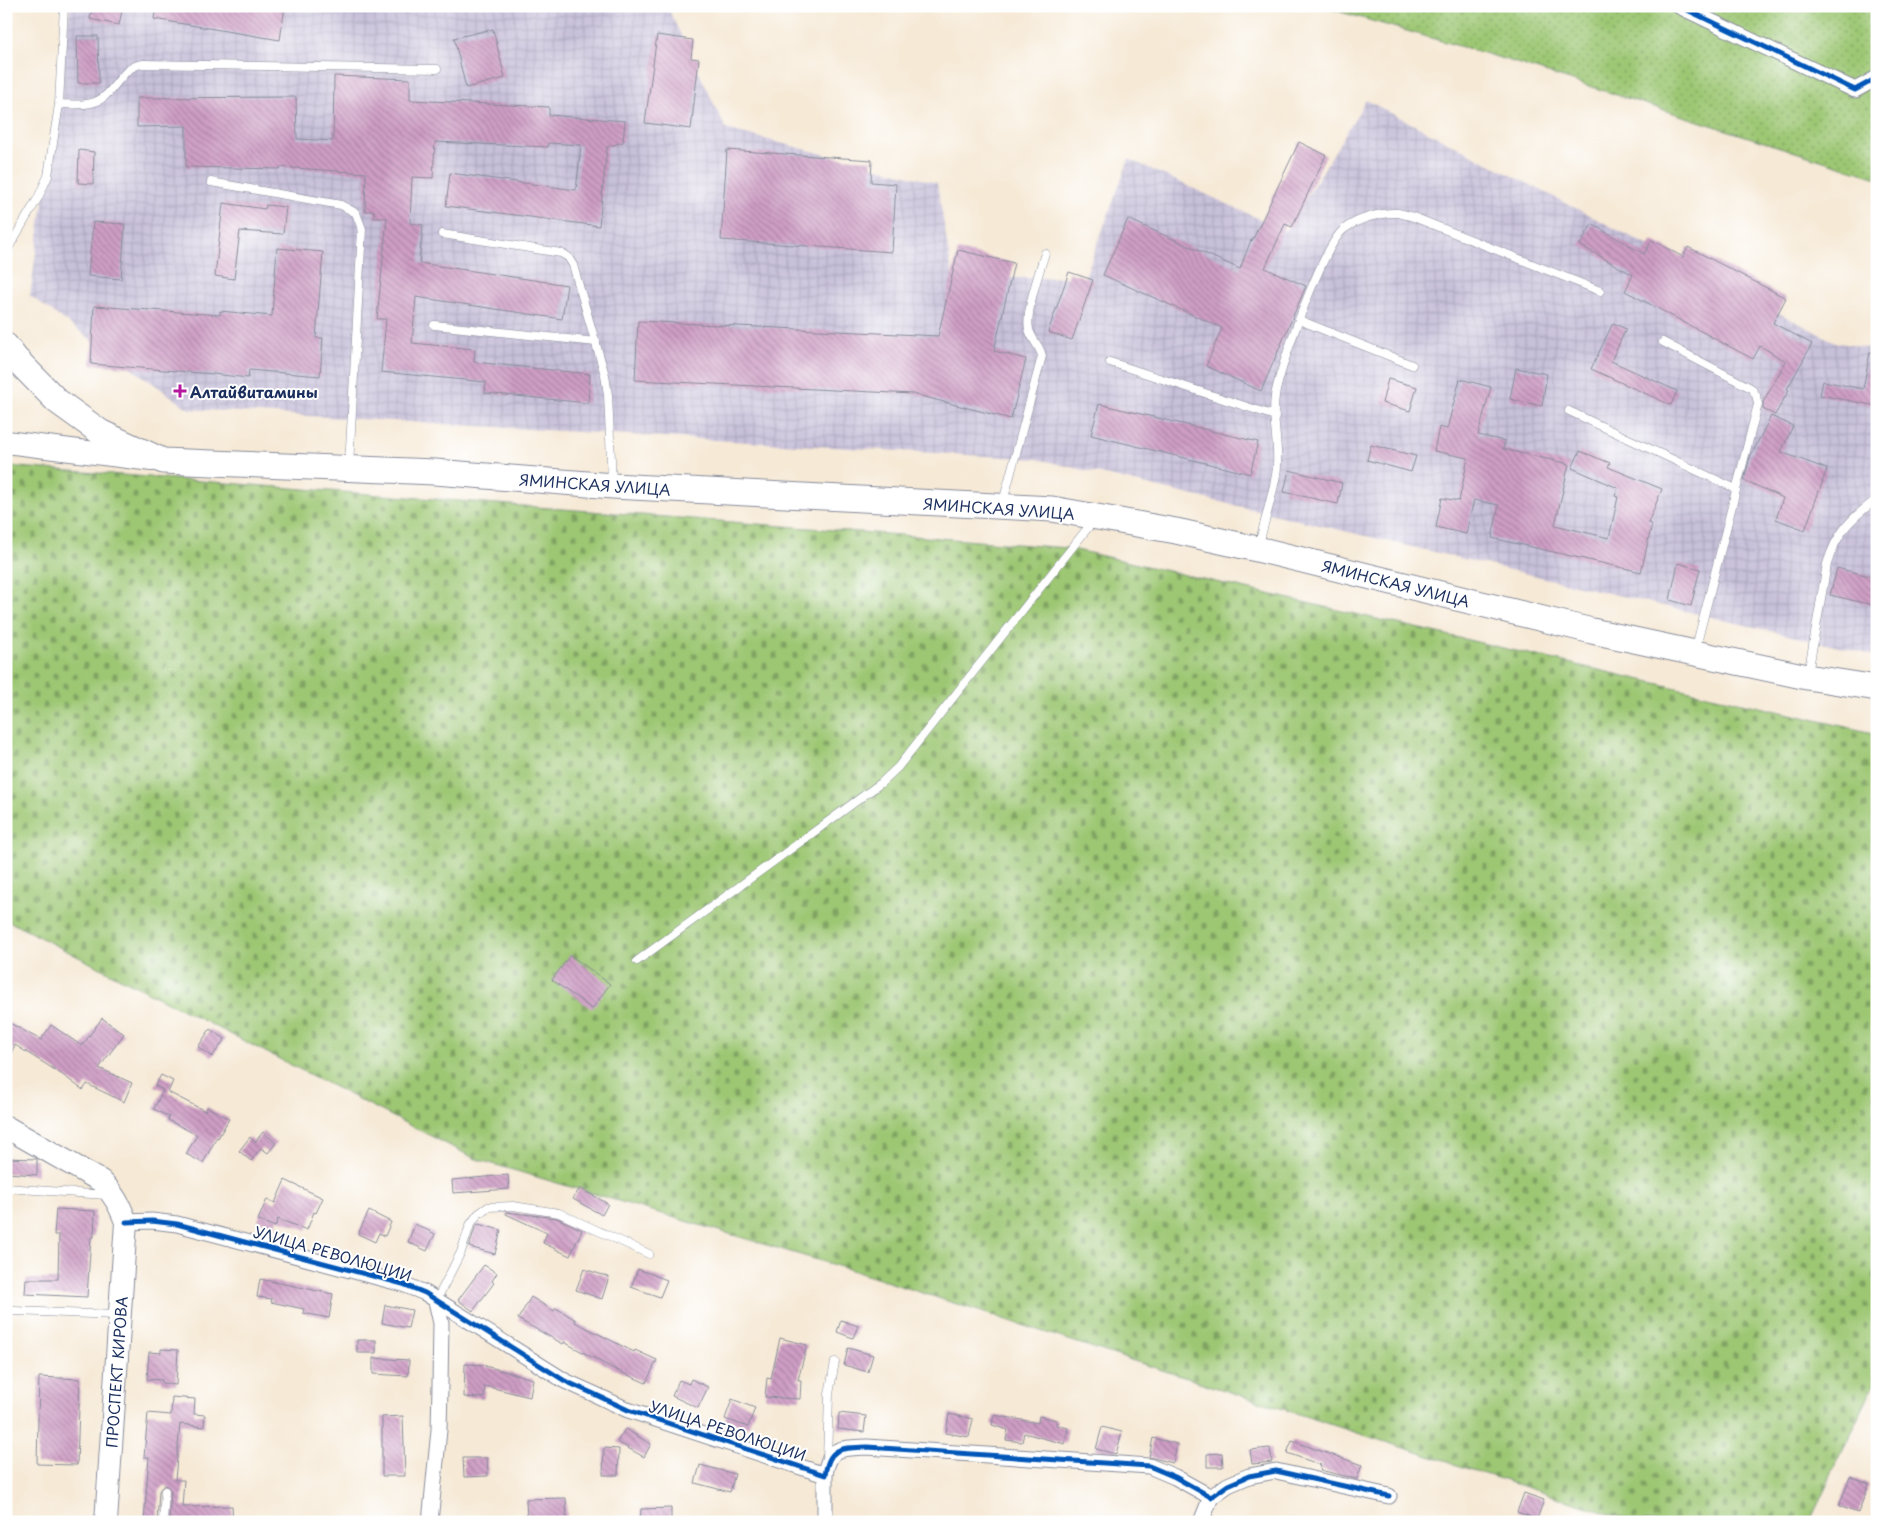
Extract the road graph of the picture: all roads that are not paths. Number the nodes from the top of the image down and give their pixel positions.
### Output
1 (64, 6) edge
2 (1679, 6) edge
3 (437, 69) dead end
4 (1877, 78) edge
5 (59, 104) junction
6 (211, 182) dead end
7 (442, 234) dead end
8 (6, 252) edge
9 (1045, 253) dead end
10 (1600, 291) dead end
11 (1298, 320) junction
12 (434, 325) dead end
13 (596, 342) junction
14 (1663, 342) dead end
15 (6, 346) edge
16 (1110, 362) dead end
17 (1412, 365) dead end
18 (1569, 411) dead end
19 (1275, 416) junction
20 (6, 442) edge
21 (163, 461) junction
22 (349, 468) junction
23 (612, 486) junction
24 (1736, 488) junction
25 (1877, 499) edge
26 (1002, 506) junction
27 (1097, 518) junction
28 (1257, 549) junction
29 (1694, 653) junction
30 (1807, 677) junction
31 (1877, 688) edge
32 (637, 961) dead end
33 (6, 1127) edge
34 (6, 1188) edge
35 (114, 1196) junction
36 (126, 1222) junction
37 (649, 1254) dead end
38 (436, 1301) junction
39 (14, 1311) dead end
40 (120, 1315) junction
41 (834, 1362) dead end
42 (826, 1468) junction
43 (164, 1491) dead end
44 (1389, 1496) dead end
45 (1211, 1497) junction
46 (106, 1522) edge
47 (163, 1522) edge
48 (430, 1522) edge
49 (825, 1522) edge
50 (1201, 1522) edge

1 - 5 lane
2 - 4 street
3 - 5 lane
5 - 8 lane
6 - 22 lane
7 - 13 lane
9 - 26 lane
10 - 11 lane
11 - 17 lane
11 - 19 lane
12 - 13 lane
13 - 23 lane
14 - 24 lane
15 - 21 main road
16 - 19 lane
18 - 24 lane
19 - 28 lane
20 - 21 street
21 - 22 main road, ЯМИНСКАЯ УЛИЦА
22 - 23 main road, ЯМИНСКАЯ УЛИЦА
23 - 26 main road, ЯМИНСКАЯ УЛИЦА
24 - 29 lane
25 - 30 lane
26 - 27 main road, ЯМИНСКАЯ УЛИЦА
27 - 28 main road, ЯМИНСКАЯ УЛИЦА
27 - 32 lane
28 - 29 main road, ЯМИНСКАЯ УЛИЦА
29 - 30 main road, ЯМИНСКАЯ УЛИЦА
30 - 31 main road, ЯМИНСКАЯ УЛИЦА
33 - 35 street
34 - 35 lane
35 - 36 street
36 - 38 street, УЛИЦА РЕВОЛЮЦИИ
36 - 40 street, ПРОСПЕКТ КИРОВА
37 - 38 lane
38 - 42 street, УЛИЦА РЕВОЛЮЦИИ
38 - 48 street
39 - 40 lane
40 - 46 street, ПРОСПЕКТ КИРОВА
41 - 42 lane
42 - 45 street, УЛИЦА РЕВОЛЮЦИИ
42 - 49 street
43 - 47 lane
44 - 45 street
45 - 50 street

